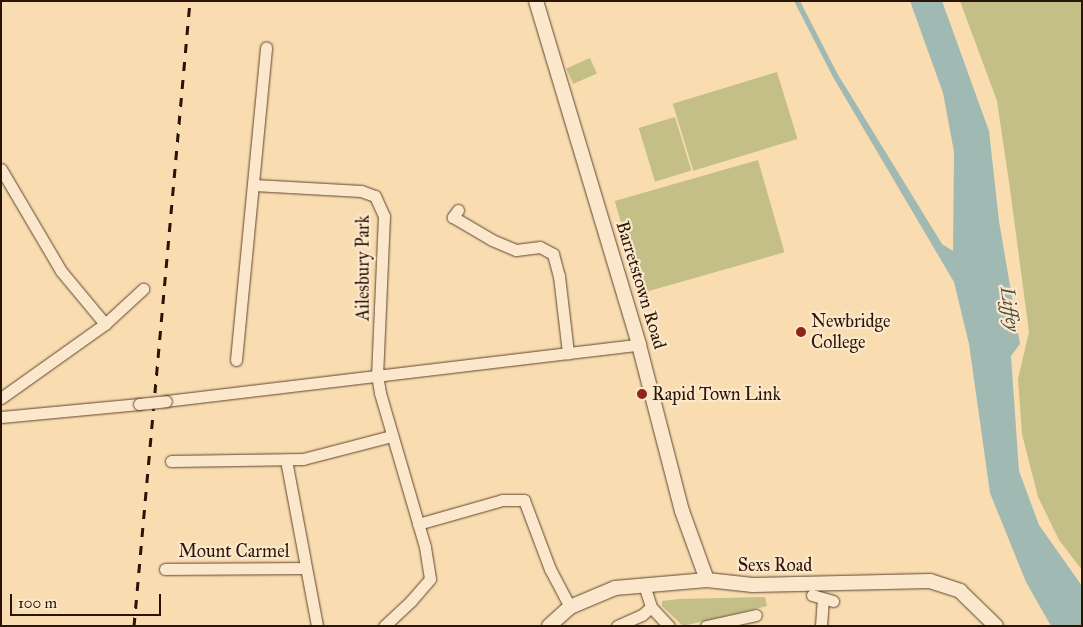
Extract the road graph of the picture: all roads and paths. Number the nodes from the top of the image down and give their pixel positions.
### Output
1 (536, 1) edge
2 (266, 47) dead end
3 (1, 168) edge
4 (254, 185) junction
5 (458, 210) dead end
6 (143, 289) dead end
7 (105, 324) junction
8 (640, 345) junction
9 (568, 353) junction
10 (236, 360) dead end
11 (378, 374) junction
12 (1, 398) edge
13 (1, 417) edge
14 (391, 436) junction
15 (286, 460) junction
16 (171, 461) dead end
17 (418, 524) junction
18 (304, 568) junction
19 (165, 569) dead end
20 (707, 580) junction
21 (644, 585) junction
22 (823, 599) dead end
23 (570, 607) junction
24 (650, 607) junction
25 (756, 615) dead end
26 (317, 626) edge
27 (384, 626) edge
28 (549, 626) edge
29 (616, 626) edge
30 (669, 626) edge
31 (706, 626) edge
32 (821, 626) edge
33 (996, 626) edge

1 - 8 street, Barretstown Road
2 - 4 street
3 - 7 street
4 - 10 street
4 - 11 street, Ailesbury Park
5 - 9 street
6 - 7 street
7 - 12 street
8 - 9 street
8 - 20 street, Barretstown Road
9 - 11 street
11 - 13 street, bridge
11 - 14 street
14 - 15 street
14 - 17 street
15 - 16 street
15 - 18 street, Mount Carmel
17 - 23 street
17 - 27 street
18 - 19 street, Mount Carmel
18 - 26 street, Mount Carmel
20 - 21 street, Sexs Road
20 - 33 street, Sexs Road
21 - 23 street, Sexs Road
21 - 24 street
22 - 32 street
23 - 28 street, Sexs Road
24 - 29 street
24 - 30 street
25 - 31 street

